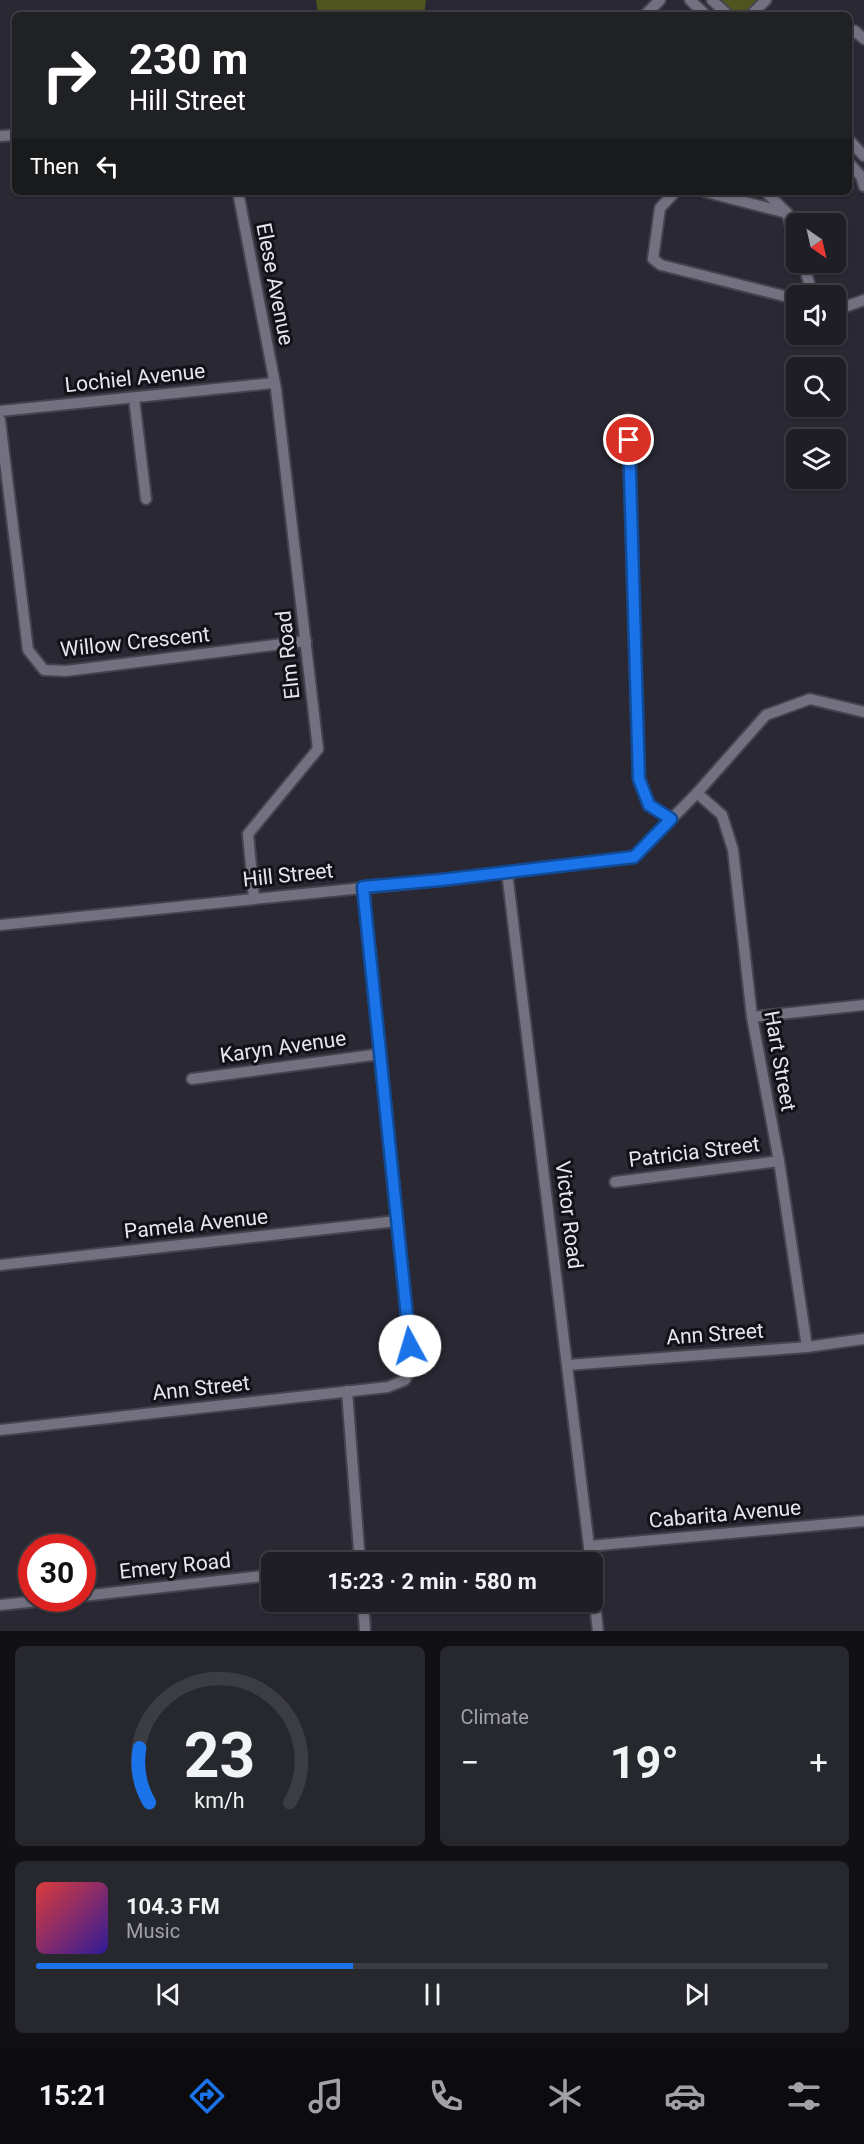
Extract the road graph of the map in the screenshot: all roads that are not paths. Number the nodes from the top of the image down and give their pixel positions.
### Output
1 (660, 0) edge
2 (690, 0) edge
3 (712, 0) edge
4 (766, 0) edge
5 (648, 12) edge
6 (703, 12) edge
7 (725, 12) edge
8 (754, 12) edge
9 (852, 34) edge
10 (864, 39) edge
11 (852, 143) edge
12 (864, 156) edge
13 (852, 166) edge
14 (864, 186) edge
15 (239, 195) edge
16 (672, 195) edge
17 (718, 195) edge
18 (769, 195) edge
19 (787, 213) joint
20 (786, 296) edge
21 (864, 300) edge
22 (846, 306) edge
23 (273, 383) junction
24 (134, 398) junction
25 (0, 411) edge
26 (628, 419) dead end
27 (0, 420) edge
28 (146, 499) dead end
29 (306, 641) junction
30 (850, 708) junction
31 (864, 712) edge
32 (864, 719) edge
33 (697, 793) junction
34 (671, 819) junction
35 (507, 872) junction
36 (363, 887) junction
37 (254, 898) junction
38 (0, 925) edge
39 (864, 1005) edge
40 (752, 1017) junction
41 (380, 1054) junction
42 (192, 1079) dead end
43 (779, 1161) junction
44 (615, 1182) dead end
45 (397, 1221) junction
46 (0, 1265) edge
47 (864, 1339) edge
48 (807, 1347) junction
49 (568, 1365) junction
50 (347, 1391) junction
51 (0, 1430) edge
52 (864, 1521) edge
53 (589, 1546) junction
54 (359, 1552) edge
55 (590, 1552) edge
56 (261, 1576) edge
57 (96, 1594) edge
58 (18, 1603) edge
59 (0, 1605) edge
60 (364, 1612) edge
61 (596, 1612) edge
62 (365, 1631) edge
63 (598, 1631) edge

1 - 5 street
2 - 6 street
3 - 7 street
4 - 8 street
9 - 10 street
11 - 12 street
13 - 14 street
15 - 23 street, Elese Avenue
16 - 20 street
17 - 19 street
18 - 19 street
21 - 22 street
23 - 24 street, Lochiel Avenue
23 - 29 street, Elm Road
24 - 25 street, Lochiel Avenue
24 - 28 street
26 - 34 street
27 - 29 street, Willow Crescent
29 - 37 street, Elm Road
30 - 31 street, Hill Street
30 - 32 street
30 - 33 street, Hill Street
33 - 34 street, Hill Street
33 - 40 street, Hart Street
34 - 35 street, Hill Street
35 - 36 street, Hill Street
35 - 49 street, Victor Road
36 - 37 street, Hill Street
36 - 41 street
37 - 38 street, Hill Street
39 - 40 street
40 - 43 street, Hart Street
41 - 42 street, Karyn Avenue
41 - 45 street
43 - 44 street, Patricia Street
43 - 48 street, Hart Street
45 - 46 street, Pamela Avenue
45 - 50 street, Ann Street
47 - 48 street, Ann Street
48 - 49 street, Ann Street
49 - 53 street, Victor Road
50 - 51 street, Ann Street
50 - 54 street
52 - 53 street, Cabarita Avenue
53 - 55 street, Victor Road
56 - 57 street, Emery Road
58 - 59 street
60 - 62 street
61 - 63 street

